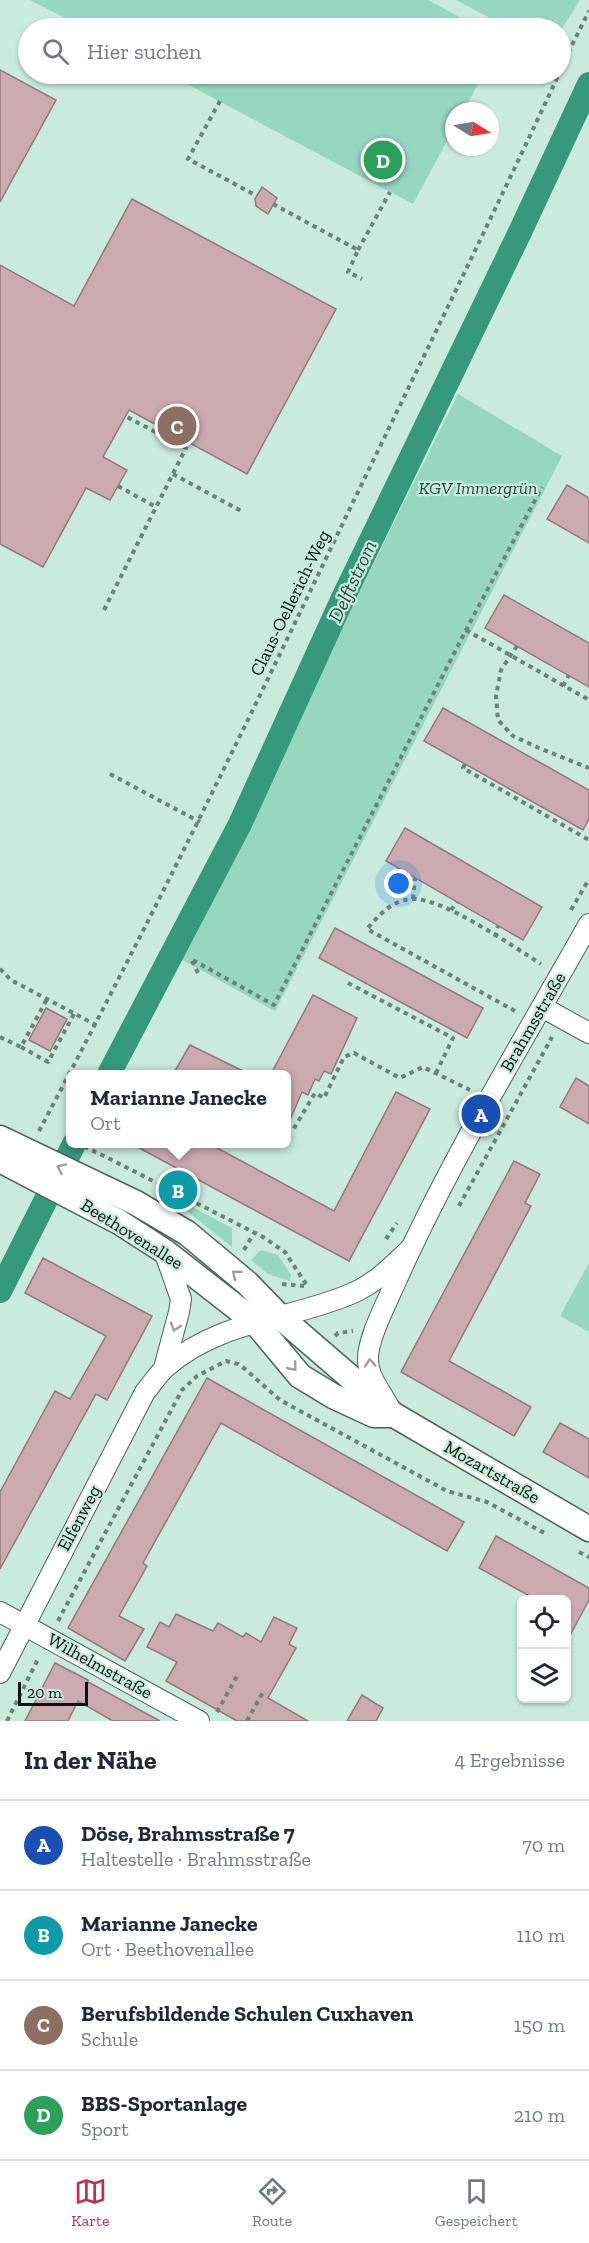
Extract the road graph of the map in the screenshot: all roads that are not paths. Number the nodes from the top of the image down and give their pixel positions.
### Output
1 (589, 924) edge
2 (542, 1007) junction
3 (589, 1033) edge
4 (0, 1138) edge
5 (34, 1158) junction
6 (0, 1160) edge
7 (411, 1248) junction
8 (164, 1251) junction
9 (266, 1318) junction
10 (164, 1368) junction
11 (394, 1415) junction
12 (589, 1529) edge
13 (0, 1612) edge
14 (24, 1625) junction
15 (0, 1673) edge
16 (199, 1721) edge

1 - 2 street, Brahmsstraße
2 - 3 street
2 - 7 street, Brahmsstraße
4 - 5 street, Beethovenallee
5 - 6 street, Beethovenallee
5 - 8 street, Beethovenallee
9 -> 5 street, Beethovenallee
7 - 9 street, Brahmsstraße
11 -> 7 street, Brahmsstraße
8 - 9 street, Beethovenallee
8 -> 10 street, Elfenweg
9 - 10 street, Elfenweg
9 - 11 street, Mozartstraße
10 - 14 street, Elfenweg
11 - 12 street, Mozartstraße
13 - 14 street, Wilhelmstraße
14 - 15 street, Elfenweg
14 - 16 street, Wilhelmstraße

